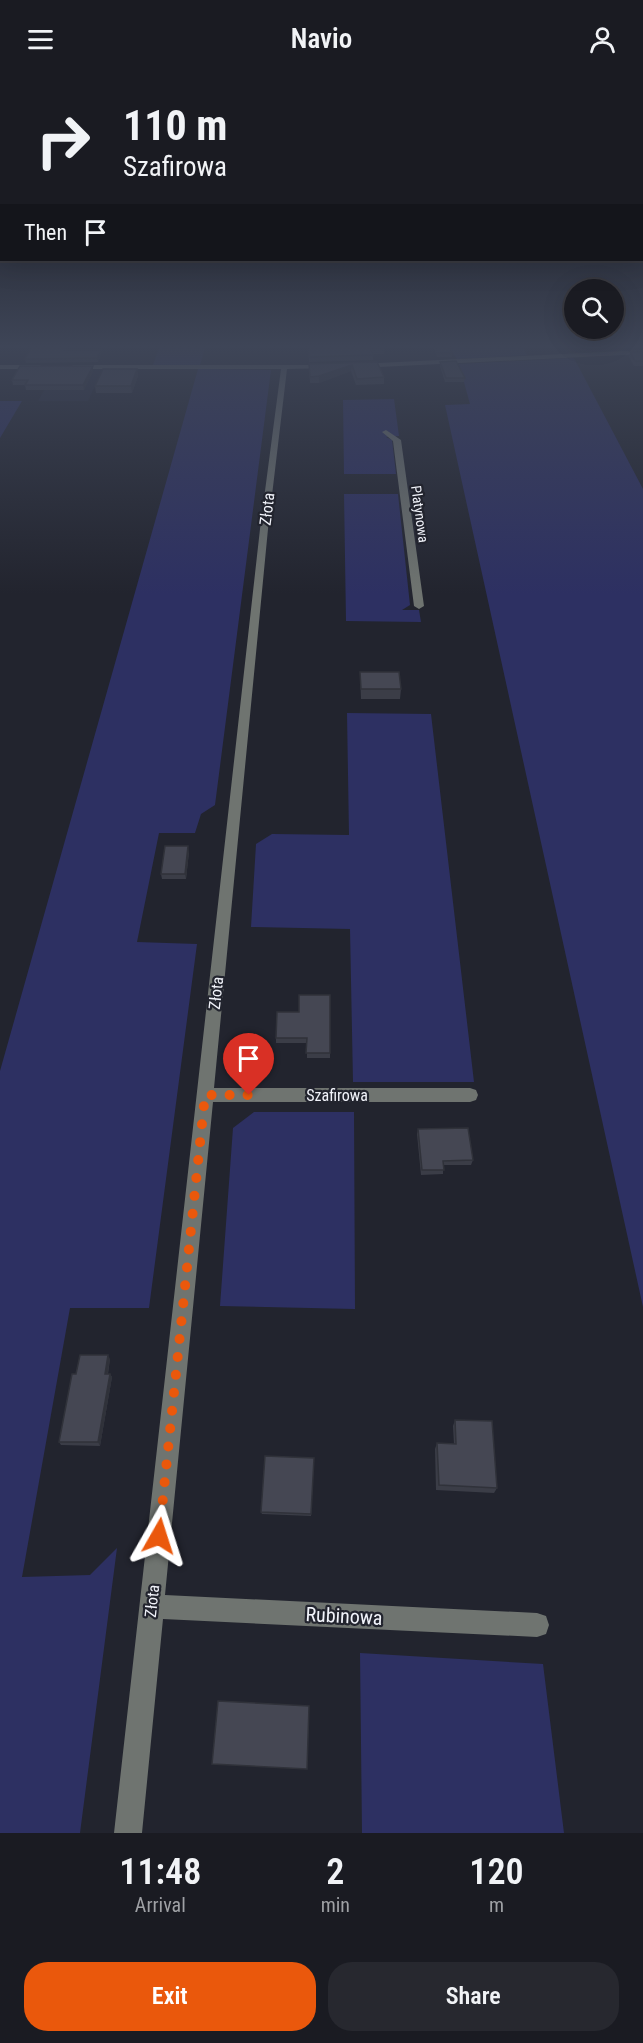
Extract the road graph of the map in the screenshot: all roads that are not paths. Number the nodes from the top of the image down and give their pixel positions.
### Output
1 (276, 430) edge
2 (386, 432) dead end
3 (419, 606) dead end
4 (205, 1095) junction
5 (470, 1095) dead end
6 (152, 1606) junction
7 (537, 1625) dead end
8 (128, 1833) edge

1 - 4 street, Złota
2 - 3 street, Platynowa
4 - 5 street, Szafirowa
4 - 6 street, Złota
6 - 7 street, Rubinowa
6 - 8 street, Złota

